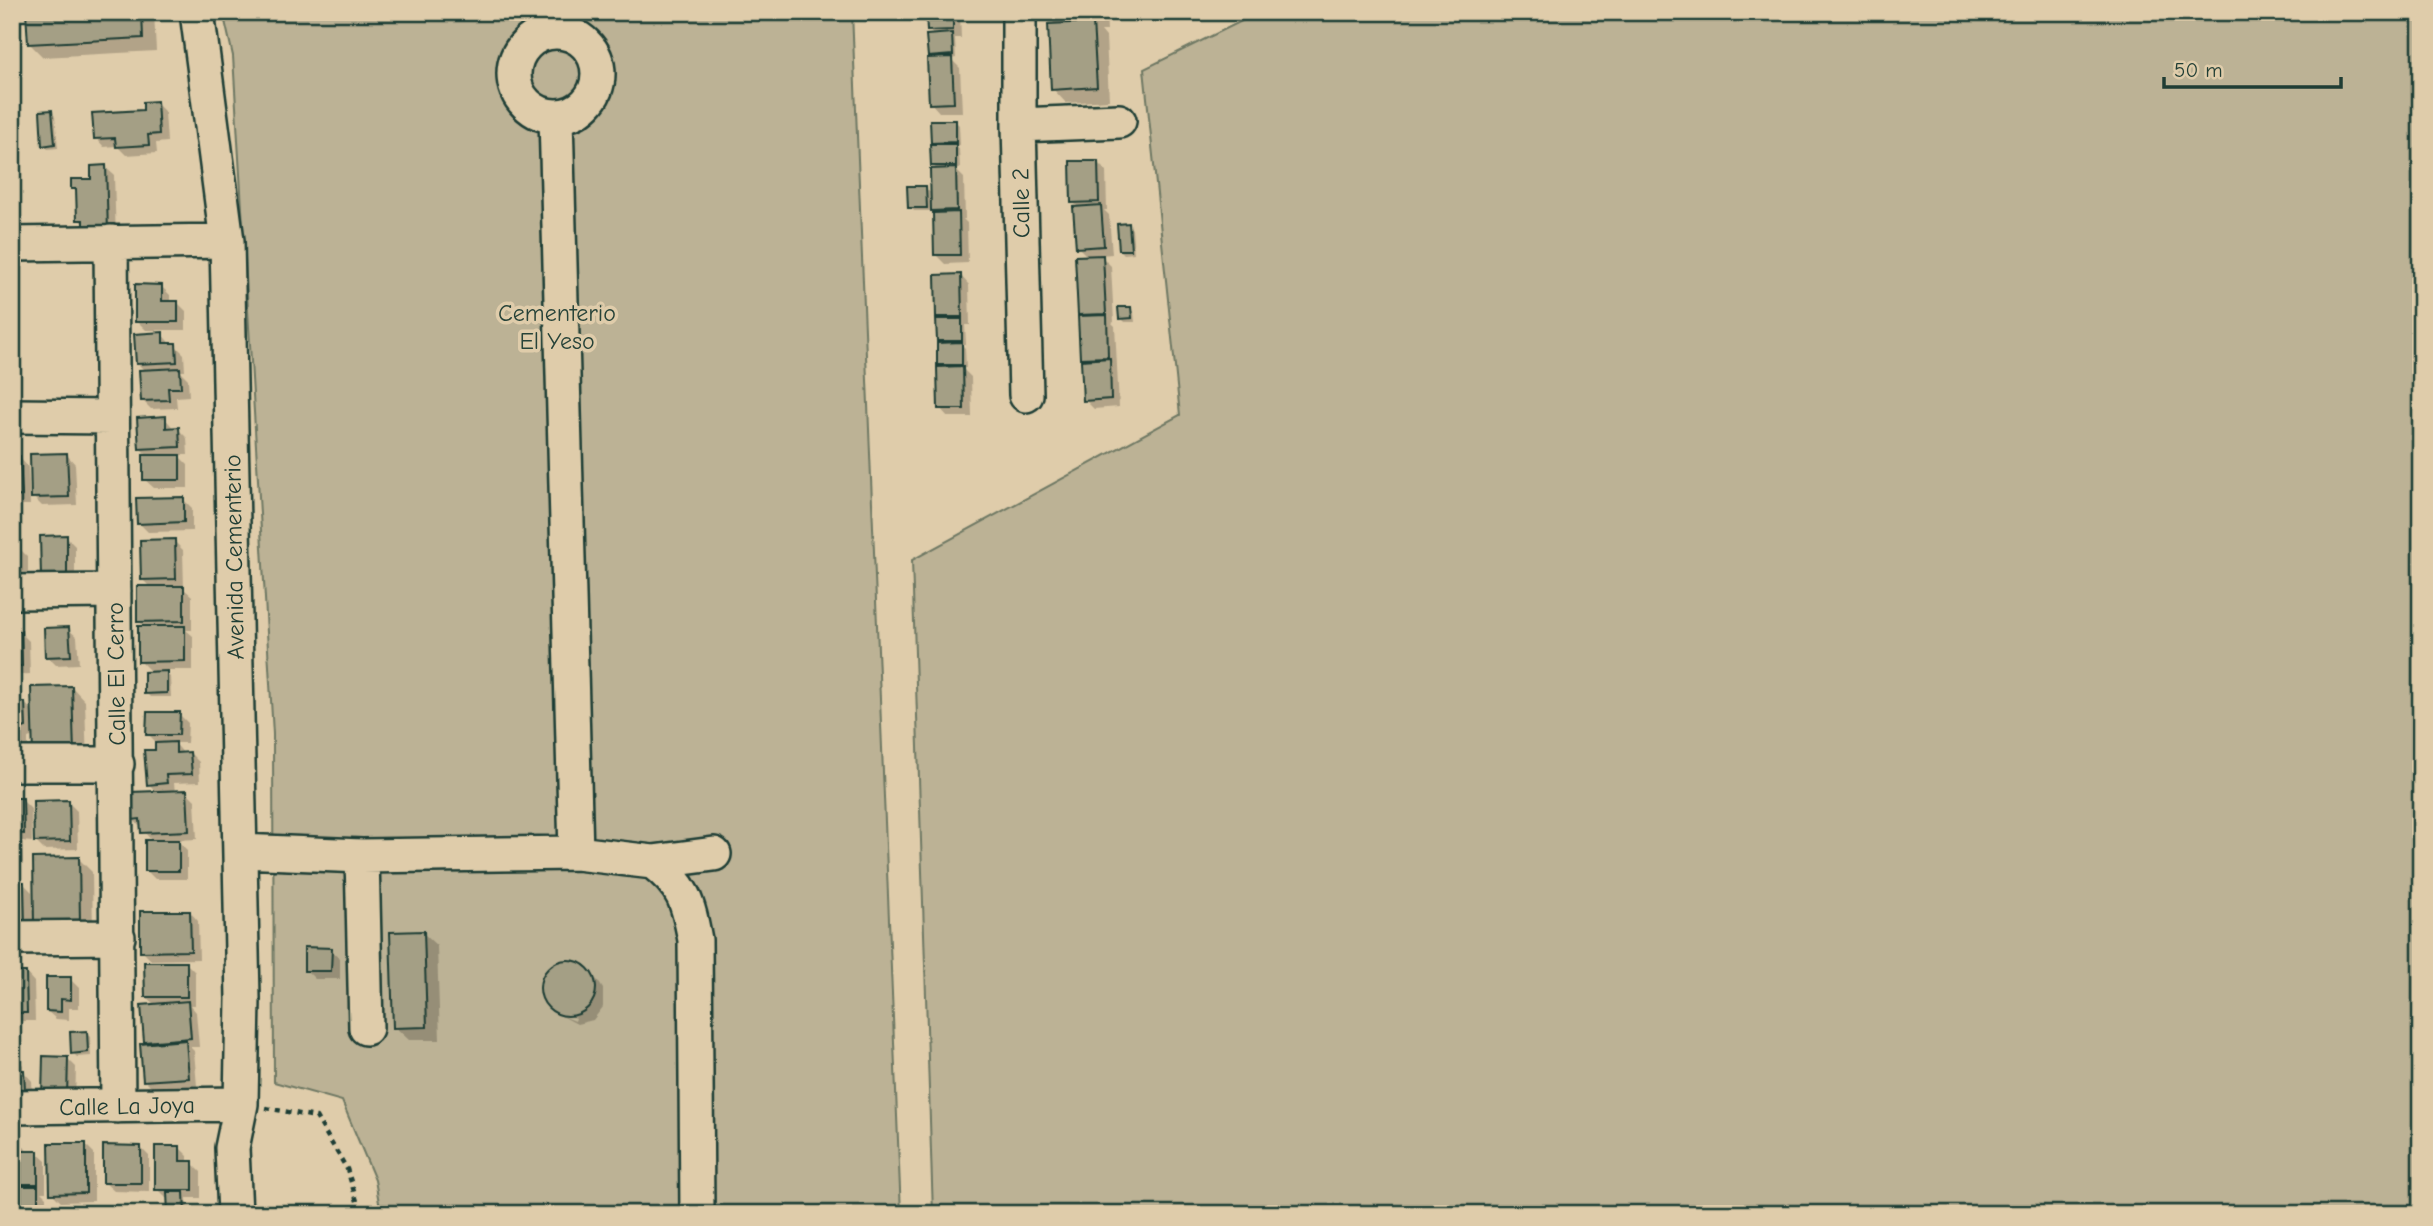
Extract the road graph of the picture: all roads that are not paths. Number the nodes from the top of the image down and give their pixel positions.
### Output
1 (197, 12) edge
2 (1019, 12) edge
3 (556, 117) dead end
4 (1119, 121) dead end
5 (1019, 125) junction
6 (227, 241) junction
7 (111, 242) junction
8 (12, 244) edge
9 (1026, 395) dead end
10 (12, 416) edge
11 (112, 416) junction
12 (114, 591) junction
13 (12, 592) edge
14 (12, 764) edge
15 (117, 764) junction
16 (241, 851) junction
17 (576, 853) junction
18 (714, 854) dead end
19 (362, 856) junction
20 (653, 862) junction
21 (118, 937) junction
22 (12, 938) edge
23 (366, 1028) dead end
24 (241, 1104) junction
25 (118, 1106) junction
26 (12, 1107) edge
27 (235, 1214) edge
28 (258, 1214) edge
29 (697, 1214) edge

1 - 6 street, Avenida Cementerio
2 - 5 street, Calle 2
3 - 17 street
4 - 5 street
5 - 9 street, Calle 2
6 - 7 street
6 - 16 street, Avenida Cementerio
7 - 8 street
7 - 11 street, Calle El Cerro
10 - 11 street
11 - 12 street, Calle El Cerro
12 - 13 street
12 - 15 street, Calle El Cerro
14 - 15 street
15 - 21 street, Calle El Cerro
16 - 19 street
16 - 24 street, Avenida Cementerio
17 - 19 street
17 - 20 street
18 - 20 street
19 - 23 street
20 - 29 street
21 - 22 street
21 - 25 street, Calle El Cerro
24 - 25 street, Calle La Joya
24 - 27 street, Avenida Cementerio
24 - 28 street, Avenida Cementerio
25 - 26 street, Calle La Joya

